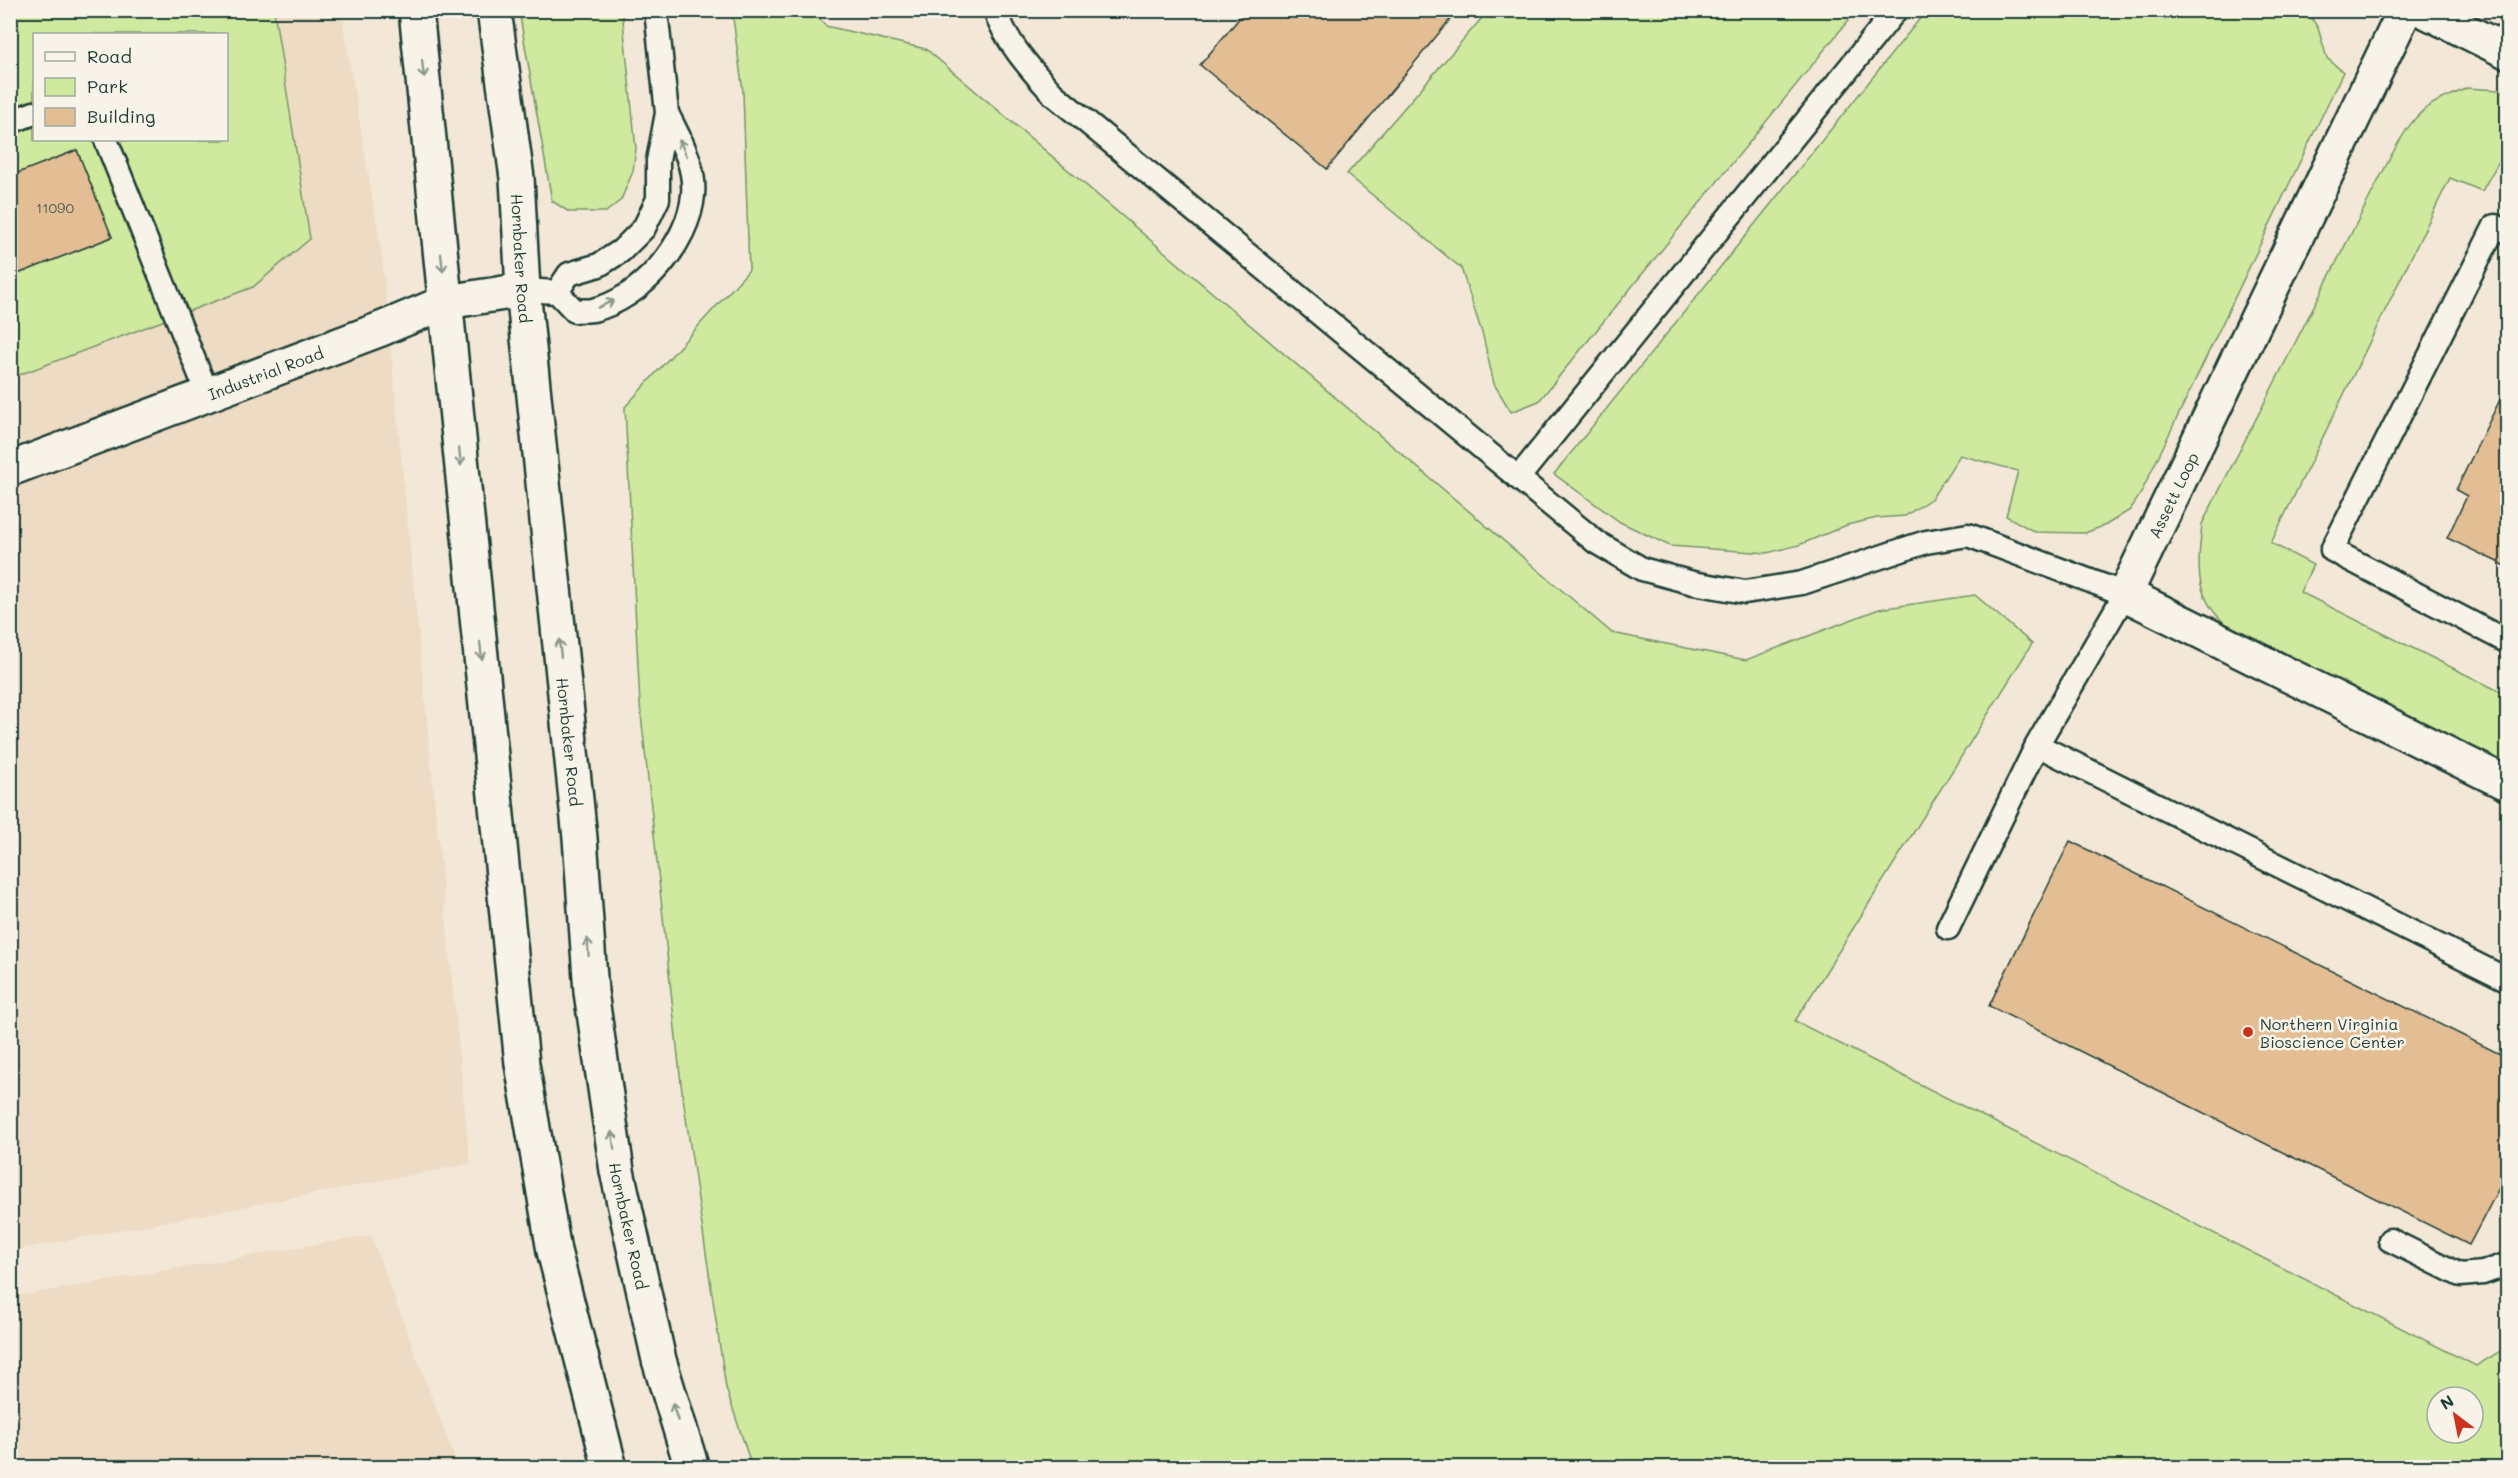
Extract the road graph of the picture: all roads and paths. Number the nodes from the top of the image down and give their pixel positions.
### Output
1 (416, 10) edge
2 (494, 10) edge
3 (656, 10) edge
4 (995, 10) edge
5 (1896, 10) edge
6 (2405, 10) edge
7 (2423, 10) edge
8 (2508, 52) edge
9 (33, 113) edge
10 (667, 113) junction
11 (10, 122) edge
12 (106, 141) edge
13 (2508, 232) edge
14 (523, 290) junction
15 (557, 292) junction
16 (446, 302) junction
17 (208, 395) junction
18 (10, 469) edge
19 (1518, 478) junction
20 (2125, 594) junction
21 (2508, 642) edge
22 (2037, 745) junction
23 (2508, 784) edge
24 (1948, 928) dead end
25 (2508, 980) edge
26 (2390, 1240) dead end
27 (2508, 1264) edge
28 (610, 1467) edge
29 (692, 1467) edge

1 -> 16 main road
2 - 14 main road, Hornbaker Road
3 - 10 lane
4 - 19 lane
5 - 19 lane
6 - 20 main road, Assett Loop
7 - 8 main road
9 - 11 lane
10 - 15 lane
15 -> 10 lane
12 - 17 lane
13 - 21 lane
14 - 15 lane
14 - 16 main road, Industrial Road
29 -> 14 main road, Hornbaker Road
16 - 17 main road, Industrial Road
16 -> 28 main road
17 - 18 main road, Industrial Road
19 - 20 lane
20 - 22 lane
20 - 23 main road
22 - 24 lane
22 - 25 lane
26 - 27 lane

